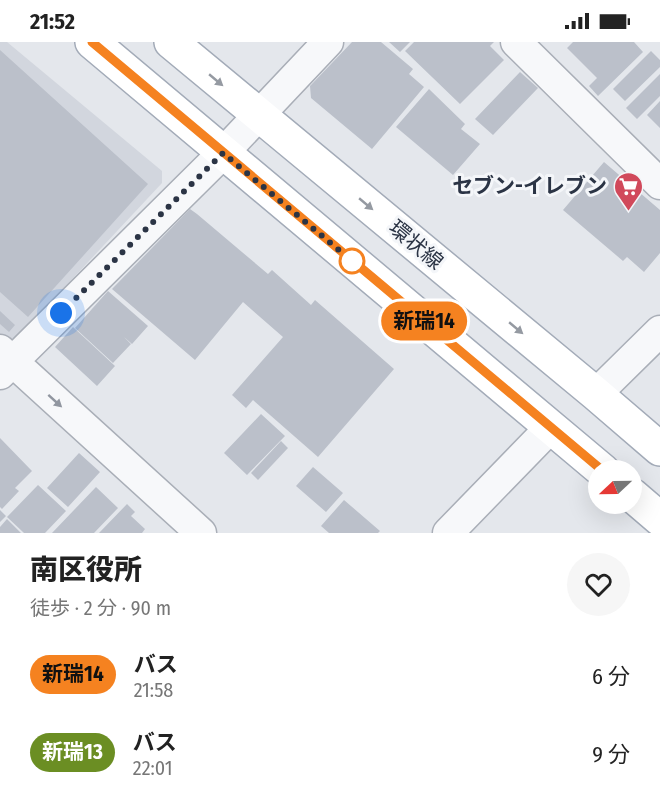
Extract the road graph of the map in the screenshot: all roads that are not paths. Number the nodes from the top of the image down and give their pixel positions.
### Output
1 (92, 42) edge
2 (171, 42) edge
3 (328, 42) edge
4 (516, 42) edge
5 (258, 116) junction
6 (223, 153) junction
7 (660, 184) edge
8 (660, 331) edge
9 (4, 362) edge
10 (596, 394) junction
11 (551, 427) junction
12 (660, 449) edge
13 (590, 460) edge
14 (642, 504) edge
15 (660, 519) edge
16 (201, 533) edge
17 (448, 533) edge

1 - 6 main road
2 -> 5 main road, 環状線
3 - 5 street
4 - 7 street
5 - 6 street
5 -> 10 main road, 環状線
6 - 9 street
6 - 11 main road
8 - 10 street
9 -> 16 street
10 - 12 main road, 環状線
11 - 13 main road
11 - 17 street
14 - 15 main road

